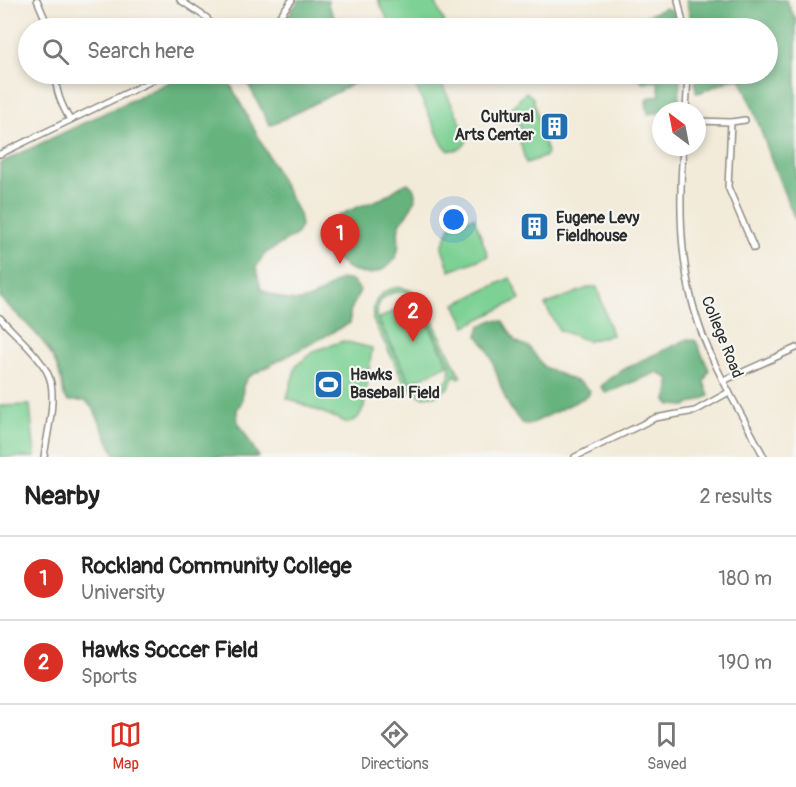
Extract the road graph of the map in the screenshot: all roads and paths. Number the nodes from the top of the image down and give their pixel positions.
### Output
1 (37, 0) edge
2 (181, 0) edge
3 (292, 0) edge
4 (678, 0) edge
5 (45, 18) edge
6 (207, 18) edge
7 (277, 18) edge
8 (682, 18) edge
9 (56, 84) edge
10 (145, 84) edge
11 (687, 84) edge
12 (686, 102) edge
13 (70, 120) junction
14 (745, 120) dead end
15 (706, 122) edge
16 (731, 123) junction
17 (0, 154) edge
18 (683, 156) edge
19 (754, 248) dead end
20 (0, 318) edge
21 (796, 348) edge
22 (723, 381) junction
23 (729, 392) junction
24 (44, 457) edge
25 (575, 457) edge
26 (764, 457) edge

1 - 5 street
2 - 6 street
3 - 7 street
4 - 8 street
9 - 13 street
10 - 13 street
11 - 12 street
13 - 17 street
14 - 16 street
15 - 16 street
16 - 19 street
18 - 22 street, College Road
20 - 24 street
21 - 22 street
22 - 23 street, College Road
23 - 25 street
23 - 26 street, College Road

